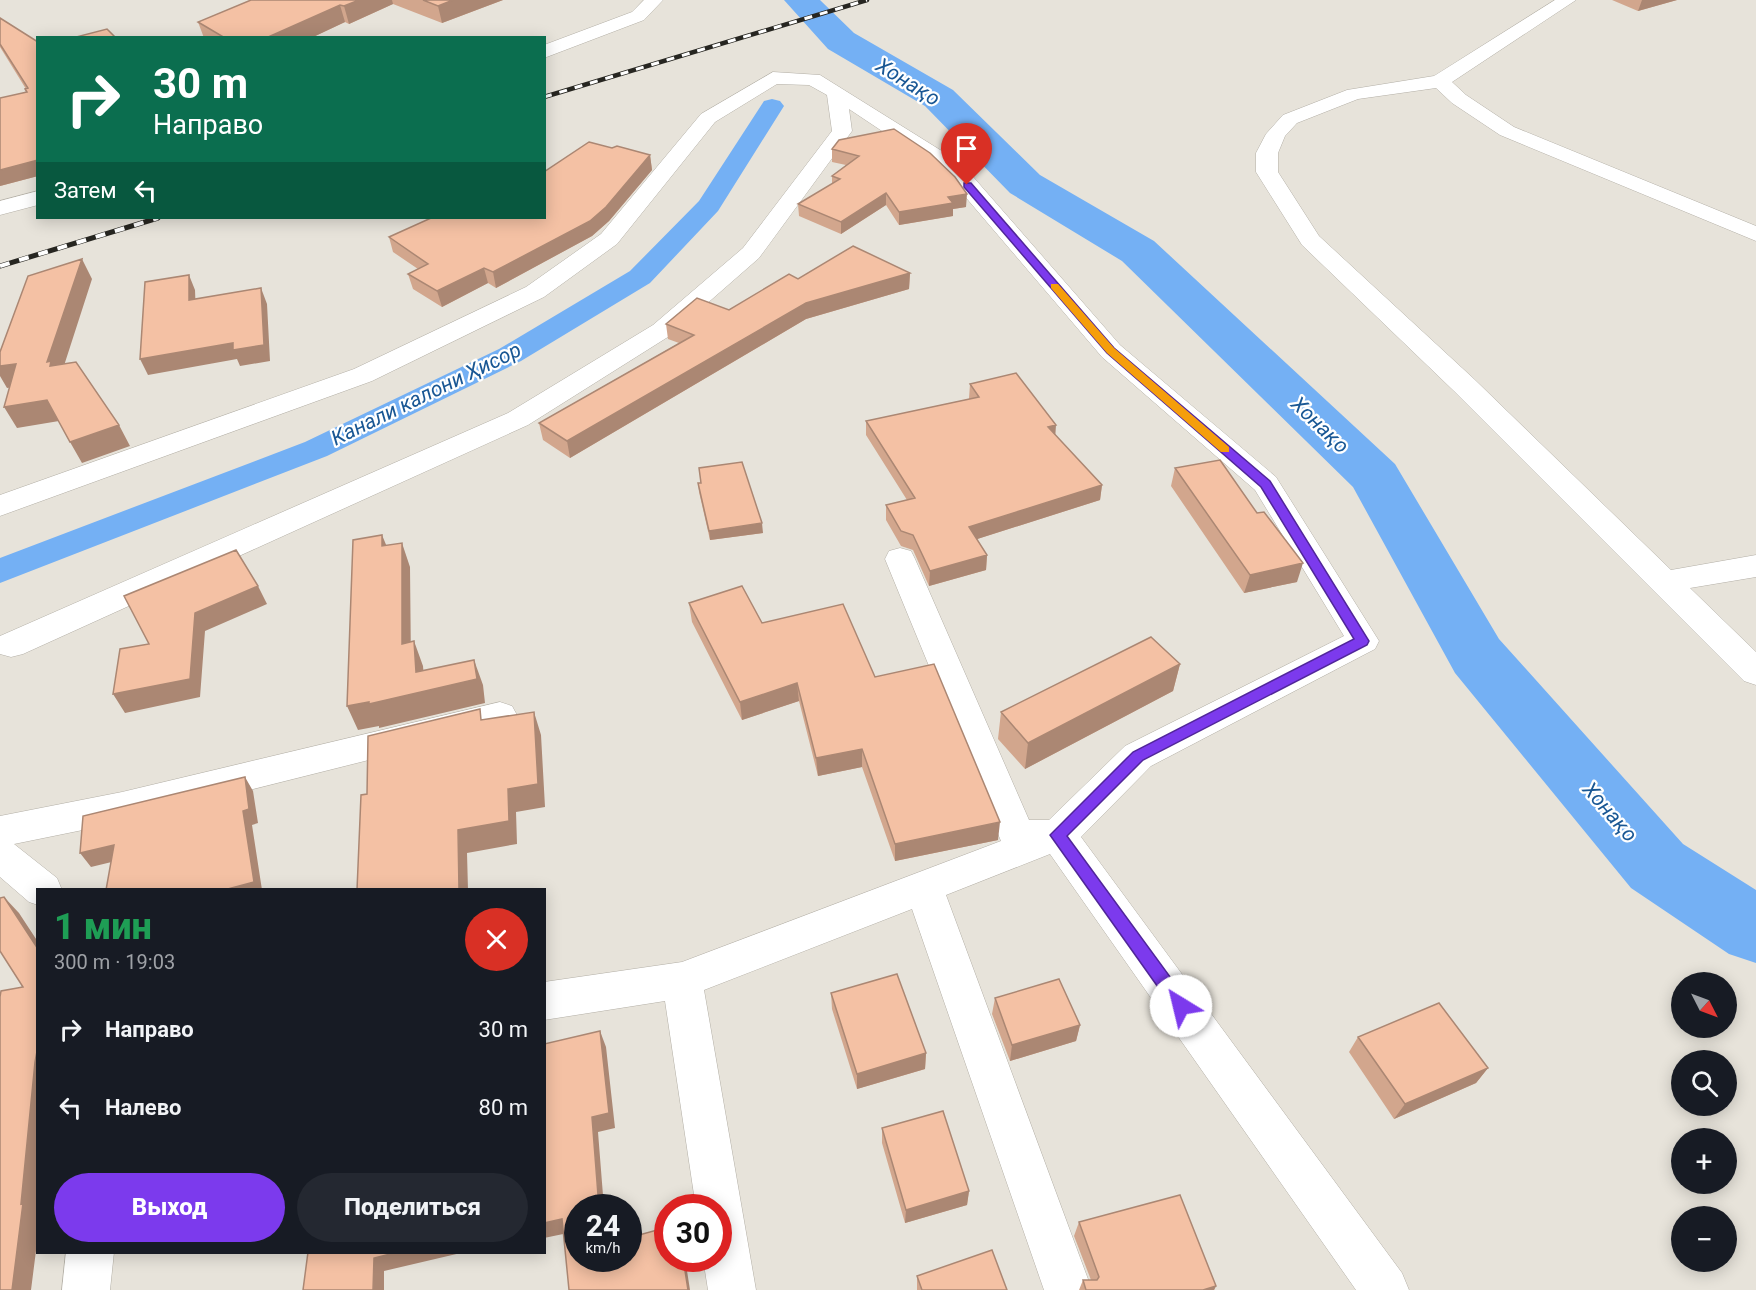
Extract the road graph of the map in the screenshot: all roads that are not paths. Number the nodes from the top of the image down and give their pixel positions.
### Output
1 (654, 0) edge
2 (1567, 0) edge
3 (546, 51) edge
4 (1440, 81) junction
5 (837, 92) junction
6 (36, 199) edge
7 (0, 208) edge
8 (1756, 234) edge
9 (0, 506) edge
10 (900, 559) dead end
11 (1756, 566) edge
12 (1665, 582) junction
13 (11, 645) dead end
14 (1756, 672) edge
15 (500, 715) edge
16 (0, 831) edge
17 (1058, 835) junction
18 (0, 854) edge
19 (924, 887) junction
20 (41, 888) edge
21 (682, 980) junction
22 (546, 1001) edge
23 (90, 1254) edge
24 (86, 1290) edge
25 (732, 1290) edge
26 (1068, 1290) edge
27 (1385, 1290) edge

1 - 3 street
2 - 4 street
4 - 8 street
4 - 12 street
5 - 9 street
5 - 13 street
5 - 17 street
6 - 7 street
10 - 17 street
11 - 12 street
12 - 14 street
15 - 16 street
17 - 19 street
17 - 27 street
18 - 20 street
19 - 21 street
19 - 26 street
21 - 22 street
21 - 25 street
23 - 24 street

